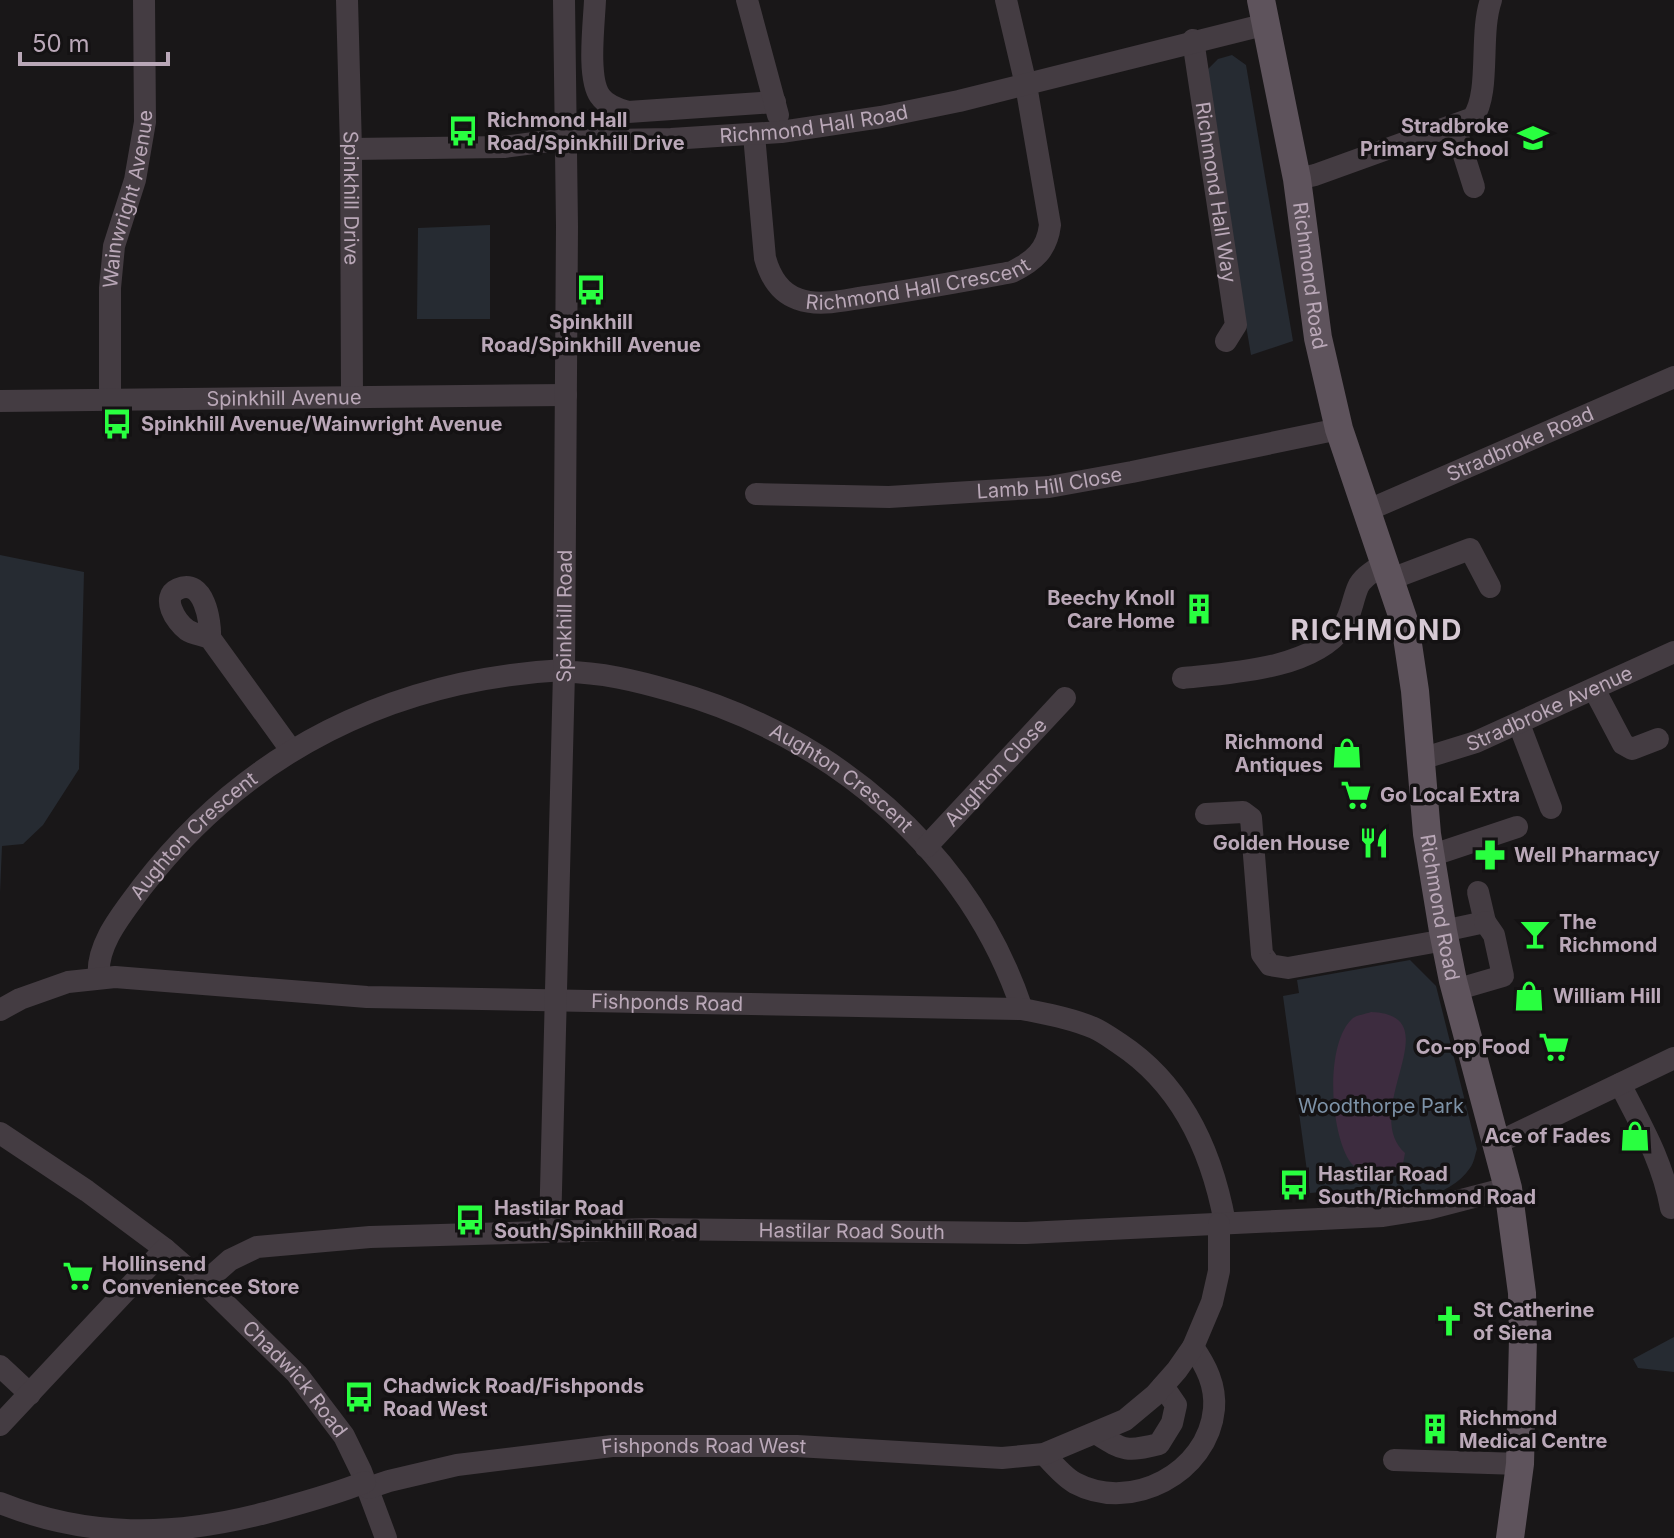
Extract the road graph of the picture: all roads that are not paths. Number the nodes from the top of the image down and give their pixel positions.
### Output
1 (144, 0) edge
2 (347, 0) edge
3 (564, 0) edge
4 (595, 0) edge
5 (747, 0) edge
6 (1006, 0) edge
7 (1491, 0) edge
8 (1264, 12) edge
9 (1193, 40) junction
10 (1026, 85) junction
11 (775, 102) junction
12 (1455, 127) junction
13 (781, 132) junction
14 (754, 135) junction
15 (565, 141) junction
16 (351, 149) junction
17 (1297, 179) junction
18 (1474, 187) dead end
19 (1226, 341) dead end
20 (1674, 377) edge
21 (566, 395) junction
22 (352, 396) junction
23 (110, 399) junction
24 (0, 401) edge
25 (1339, 429) junction
26 (756, 494) dead end
27 (1366, 511) junction
28 (1389, 571) junction
29 (1490, 587) dead end
30 (210, 638) dead end
31 (1674, 652) edge
32 (564, 671) junction
33 (1183, 678) dead end
34 (1594, 689) junction
35 (1065, 698) dead end
36 (1519, 724) junction
37 (1658, 739) dead end
38 (291, 750) junction
39 (1421, 759) junction
40 (1551, 808) dead end
41 (1206, 814) dead end
42 (1517, 827) dead end
43 (926, 847) junction
44 (1430, 853) junction
45 (1478, 892) dead end
46 (1485, 922) junction
47 (1444, 936) junction
48 (99, 978) junction
49 (1455, 990) junction
50 (555, 1000) junction
51 (1022, 1009) junction
52 (0, 1010) edge
53 (1674, 1058) edge
54 (1620, 1084) junction
55 (2, 1139) edge
56 (1497, 1143) junction
57 (1508, 1188) junction
58 (1671, 1208) dead end
59 (1222, 1223) junction
60 (550, 1230) junction
61 (165, 1249) junction
62 (204, 1283) junction
63 (1193, 1347) junction
64 (0, 1366) edge
65 (1163, 1386) junction
66 (30, 1394) junction
67 (0, 1425) edge
68 (1097, 1434) junction
69 (1044, 1454) junction
70 (1394, 1460) dead end
71 (1520, 1464) junction
72 (366, 1485) junction
73 (0, 1503) edge
74 (386, 1538) edge
75 (1510, 1538) edge

1 - 23 street, Wainwright Avenue
2 - 16 street, Spinkhill Drive
3 - 15 street, Spinkhill Road
4 - 11 street
5 - 11 street
6 - 10 street
7 - 12 street
8 - 9 street, Richmond Hall Road
8 - 17 main road, Richmond Road
9 - 10 street, Richmond Hall Road
9 - 19 street, Richmond Hall Way
10 - 13 street, Richmond Hall Road
10 - 14 street, Richmond Hall Crescent
11 - 13 street
12 - 17 street
12 - 18 street
13 - 14 street, Richmond Hall Road
14 - 15 street, Richmond Hall Road
15 - 16 street, Richmond Hall Road
15 - 21 street, Spinkhill Road
16 - 22 street, Spinkhill Drive
17 - 25 main road, Richmond Road
20 - 27 street, Stradbroke Road
21 - 22 street, Spinkhill Avenue
21 - 32 street, Spinkhill Road
22 - 23 street, Spinkhill Avenue
23 - 24 street, Spinkhill Avenue
25 - 26 street, Lamb Hill Close
25 - 27 main road, Richmond Road
27 - 28 main road, Richmond Road
28 - 29 street
28 - 33 street
28 - 39 main road, Richmond Road
30 - 38 street
31 - 34 street, Stradbroke Avenue
32 - 38 street, Aughton Crescent
32 - 43 street, Aughton Crescent
32 - 50 street, Spinkhill Road
34 - 36 street, Stradbroke Avenue
34 - 37 street
35 - 43 street, Aughton Close
36 - 39 street, Stradbroke Avenue
36 - 40 street
38 - 48 street, Aughton Crescent
39 - 44 main road, Richmond Road
41 - 47 street
42 - 44 street
43 - 51 street, Aughton Crescent
44 - 47 main road, Richmond Road
45 - 46 street
46 - 47 street
46 - 49 street
47 - 49 main road, Richmond Road
48 - 50 street, Fishponds Road
48 - 52 street, Fishponds Road
49 - 56 main road, Richmond Road
50 - 51 street, Fishponds Road
50 - 60 street, Spinkhill Road
51 - 59 street, Fishponds Road
53 - 54 street
54 - 56 street
54 - 58 street
55 - 61 street
56 - 57 main road, Richmond Road
57 - 59 street, Hastilar Road South
57 - 71 main road, Richmond Road
59 - 60 street, Hastilar Road South
59 - 63 street, Fishponds Road West
60 - 62 street, Hastilar Road South
61 - 62 street, Chadwick Road
61 - 66 street
62 - 72 street, Chadwick Road
63 - 65 street, Fishponds Road West
63 - 69 street
64 - 66 street
65 - 68 street, Fishponds Road West
65 - 68 street
66 - 67 street
68 - 69 street, Fishponds Road West
69 - 72 street, Fishponds Road West
70 - 71 street
71 - 75 main road, Richmond Road
72 - 73 street, Fishponds Road West
72 - 74 street, Chadwick Road

